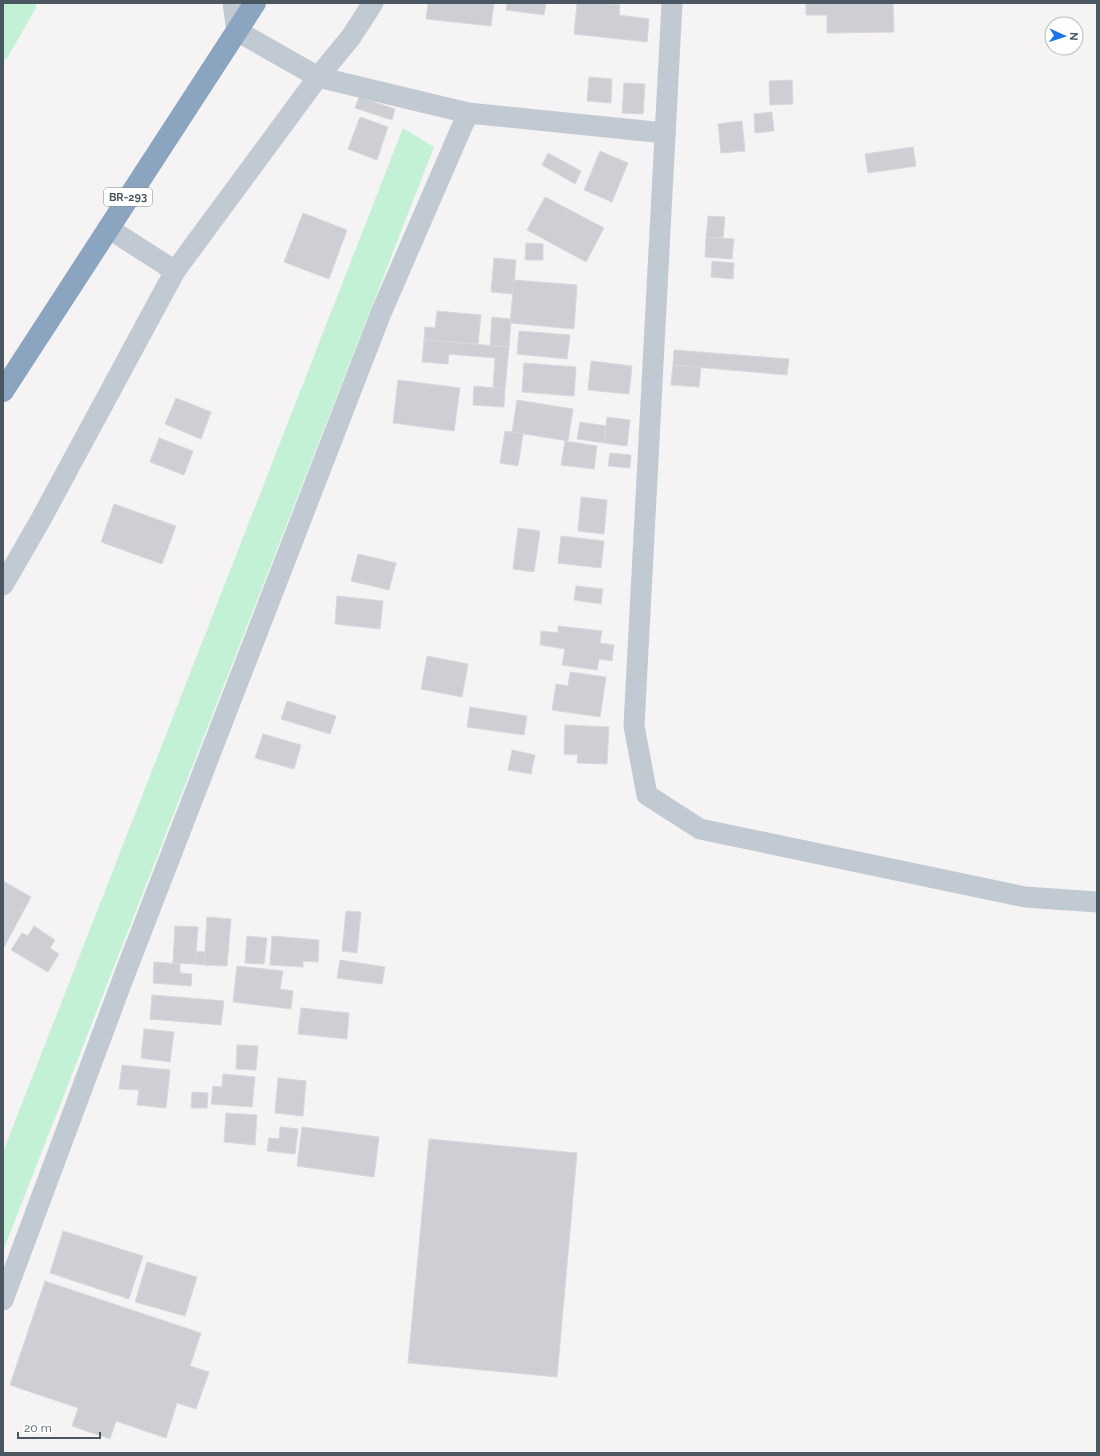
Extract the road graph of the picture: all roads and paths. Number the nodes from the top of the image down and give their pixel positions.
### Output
1 (233, 3) edge
2 (255, 3) edge
3 (373, 3) edge
4 (672, 3) edge
5 (237, 31) junction
6 (318, 77) junction
7 (468, 113) junction
8 (665, 133) junction
9 (108, 228) junction
10 (175, 271) junction
11 (3, 391) edge
12 (3, 585) edge
13 (1097, 902) edge
14 (3, 1300) edge

1 - 5 street
2 - 5 highway, BR-293
3 - 6 street
4 - 8 street
5 - 6 street
5 - 9 highway, BR-293
6 - 7 street
6 - 10 street
7 - 8 street
7 - 14 street
8 - 13 street
9 - 10 street
9 - 11 highway, BR-293
10 - 12 street

